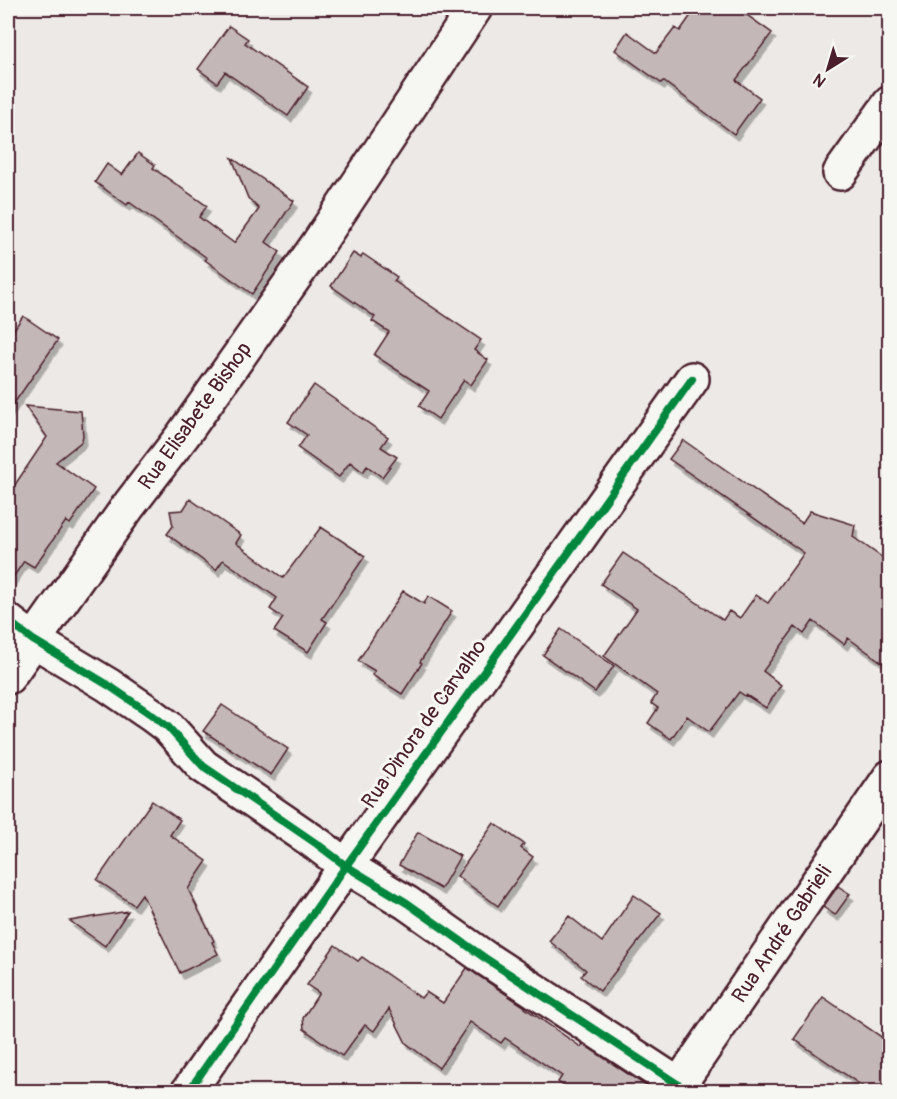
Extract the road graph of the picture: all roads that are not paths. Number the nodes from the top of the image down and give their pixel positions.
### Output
1 (475, 8) edge
2 (890, 104) edge
3 (840, 173) dead end
4 (692, 379) dead end
5 (8, 621) edge
6 (33, 640) junction
7 (8, 677) edge
8 (890, 777) edge
9 (346, 866) junction
10 (680, 1089) edge
11 (188, 1092) edge

1 - 6 street, Rua Elisabete Bishop
2 - 3 street
4 - 9 street, Rua Dinora de Carvalho
5 - 6 street
6 - 7 street, Rua Elisabete Bishop
6 - 9 street
8 - 10 street, Rua André Gabrieli
9 - 10 street
9 - 11 street, Rua Dinora de Carvalho

